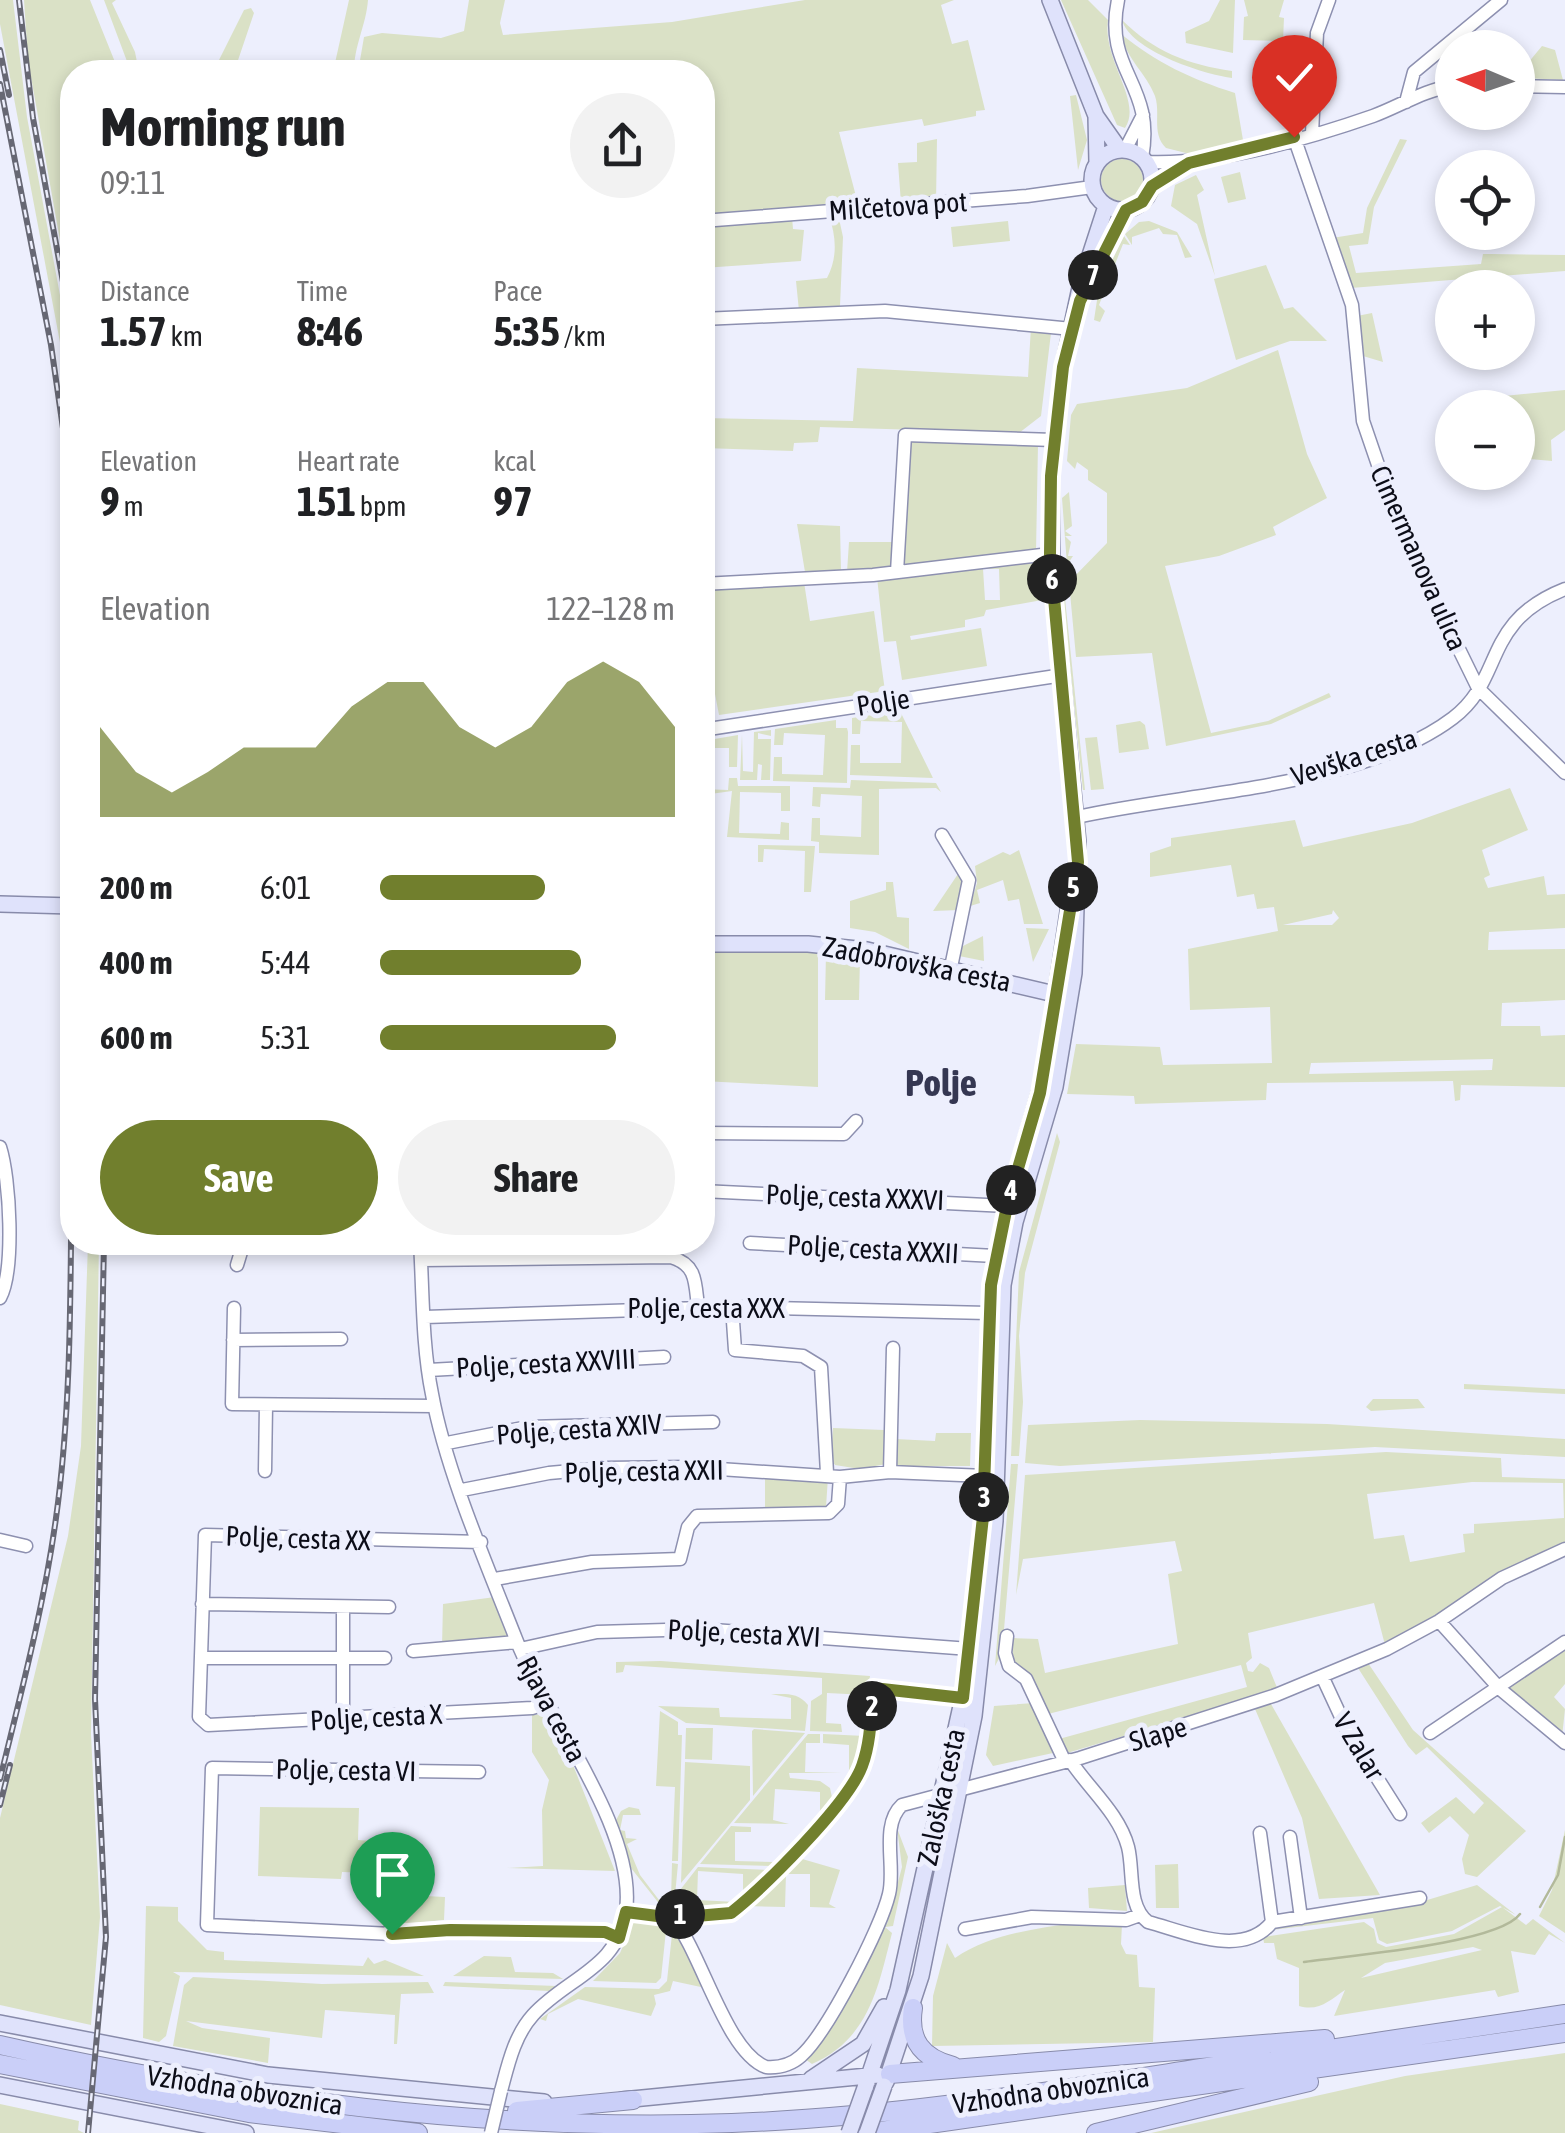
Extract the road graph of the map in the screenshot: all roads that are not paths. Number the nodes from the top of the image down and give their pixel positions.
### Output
1 (1050, 0) edge
2 (1118, 0) edge
3 (1329, 0) edge
4 (1501, 0) edge
5 (1535, 86) edge
6 (1565, 87) edge
7 (1435, 92) edge
8 (1406, 102) junction
9 (1143, 115) junction
10 (1096, 116) junction
11 (1312, 133) junction
12 (1294, 137) junction
13 (1123, 150) junction
14 (1144, 160) junction
15 (1097, 163) junction
16 (1189, 163) junction
17 (1092, 186) junction
18 (1152, 186) junction
19 (1106, 206) junction
20 (1126, 210) junction
21 (715, 220) edge
22 (1080, 301) junction
23 (715, 318) edge
24 (1072, 329) junction
25 (1054, 440) junction
26 (1050, 554) junction
27 (897, 572) junction
28 (715, 583) edge
29 (1565, 589) edge
30 (1062, 675) junction
31 (1478, 688) junction
32 (715, 728) edge
33 (1565, 773) edge
34 (1076, 816) junction
35 (942, 835) dead end
36 (0, 904) edge
37 (60, 906) edge
38 (715, 944) edge
39 (952, 967) junction
40 (1062, 996) junction
41 (856, 1121) dead end
42 (715, 1133) edge
43 (0, 1146) edge
44 (715, 1191) edge
45 (1007, 1206) junction
46 (750, 1242) dead end
47 (240, 1255) edge
48 (421, 1255) edge
49 (995, 1256) junction
50 (421, 1260) junction
51 (237, 1265) dead end
52 (0, 1298) edge
53 (698, 1307) junction
54 (732, 1307) junction
55 (234, 1308) dead end
56 (988, 1313) junction
57 (425, 1316) junction
58 (340, 1339) dead end
59 (233, 1340) junction
60 (894, 1348) dead end
61 (664, 1357) dead end
62 (428, 1370) junction
63 (266, 1406) junction
64 (434, 1406) junction
65 (712, 1422) dead end
66 (447, 1444) junction
67 (265, 1471) dead end
68 (890, 1472) junction
69 (833, 1475) junction
70 (985, 1476) junction
71 (462, 1490) junction
72 (0, 1540) edge
73 (481, 1542) junction
74 (26, 1546) dead end
75 (1565, 1549) edge
76 (494, 1580) junction
77 (202, 1604) junction
78 (390, 1607) dead end
79 (343, 1609) junction
80 (1440, 1621) junction
81 (1007, 1636) dead end
82 (1565, 1642) edge
83 (518, 1645) junction
84 (970, 1649) junction
85 (413, 1651) dead end
86 (201, 1658) junction
87 (385, 1658) dead end
88 (341, 1660) junction
89 (1322, 1676) junction
90 (1500, 1688) junction
91 (963, 1698) junction
92 (548, 1703) junction
93 (342, 1719) junction
94 (1430, 1733) dead end
95 (1565, 1743) edge
96 (1067, 1760) junction
97 (480, 1772) dead end
98 (951, 1791) junction
99 (1400, 1814) dead end
100 (1260, 1834) dead end
101 (1290, 1837) dead end
102 (1420, 1898) dead end
103 (626, 1912) junction
104 (1140, 1915) junction
105 (673, 1918) junction
106 (1301, 1918) junction
107 (1272, 1922) junction
108 (965, 1928) dead end
109 (619, 1938) junction
110 (906, 1957) junction
111 (912, 2008) junction
112 (1565, 2014) edge
113 (0, 2023) edge
114 (1565, 2033) edge
115 (1400, 2039) junction
116 (0, 2045) edge
117 (1377, 2062) junction
118 (2, 2066) edge
119 (964, 2068) junction
120 (887, 2080) junction
121 (868, 2082) junction
122 (0, 2085) edge
123 (796, 2085) junction
124 (634, 2100) junction
125 (428, 2115) junction
126 (246, 2133) edge
127 (416, 2133) edge
128 (492, 2133) edge
129 (849, 2133) edge
130 (867, 2133) edge
131 (1096, 2133) edge

1 - 10 main road
2 - 9 street
3 - 11 street
4 - 8 street
5 - 6 street
7 - 8 street
8 - 11 street
9 - 13 street
9 - 14 street
10 - 13 main road
10 - 15 main road
11 - 12 street
12 - 16 street
12 - 31 street, Cimermanova ulica
13 - 14 main road
13 - 15 main road
14 - 16 street
14 - 18 main road
15 - 17 main road
16 - 18 street
17 - 19 main road
17 - 21 street, Milčetova pot
18 - 20 main road
19 - 20 main road
19 - 22 main road, Zaloška cesta
20 - 22 main road, Zaloška cesta
22 - 24 main road, Zaloška cesta
23 - 24 street
24 - 25 main road, Zaloška cesta
25 - 26 main road, Zaloška cesta
25 - 27 street
26 - 27 street
26 - 30 main road, Zaloška cesta
27 - 28 street
29 - 31 street, Vevška cesta
30 - 32 street, Polje
30 - 34 main road, Zaloška cesta
31 - 33 street
31 - 34 street, Vevška cesta
34 - 40 main road, Zaloška cesta
35 - 39 street
36 - 37 main road
38 - 39 main road, Zadobrovška cesta
39 - 40 main road, Zadobrovška cesta
40 - 45 main road, Zaloška cesta
40 - 98 main road, Zaloška cesta
41 - 42 street
43 - 52 street
44 - 45 street, Polje, cesta XXXVI
45 - 49 main road, Zaloška cesta
46 - 49 street, Polje, cesta XXXII
47 - 51 street
48 - 50 street, Rjava cesta
49 - 56 main road, Zaloška cesta
50 - 53 street
50 - 57 street, Rjava cesta
53 - 54 street, Polje, cesta XXX
53 - 57 street, Polje, cesta XXX
54 - 56 street, Polje, cesta XXX
54 - 69 street
55 - 59 street
56 - 70 main road, Zaloška cesta
57 - 62 street, Rjava cesta
58 - 59 street
59 - 63 street
60 - 68 street
61 - 62 street, Polje, cesta XXVIII
62 - 64 street, Rjava cesta
63 - 64 street
63 - 67 street
64 - 66 street, Rjava cesta
65 - 66 street, Polje, cesta XXIV
66 - 71 street, Rjava cesta
68 - 69 street, Polje, cesta XXII
68 - 70 street, Polje, cesta XXII
69 - 71 street, Polje, cesta XXII
69 - 76 street
70 - 84 main road, Zaloška cesta
71 - 73 street, Rjava cesta
72 - 74 street
73 - 76 street, Rjava cesta
73 - 77 street, Polje, cesta XX
75 - 80 street, Slape
76 - 83 street, Rjava cesta
77 - 79 street
77 - 86 street
78 - 79 street
79 - 88 street
80 - 89 street, Slape
80 - 90 street
81 - 96 street
82 - 90 street
83 - 84 street, Polje, cesta XVI
83 - 85 street, Polje, cesta XVI
83 - 92 street, Rjava cesta
84 - 91 main road, Zaloška cesta
86 - 88 street
86 - 93 street, Polje, cesta X
87 - 88 street
88 - 93 street
89 - 96 street, Slape
89 - 99 street, V Zalar
90 - 94 street
90 - 95 street
91 - 98 main road, Zaloška cesta
91 - 105 street
92 - 93 street, Polje, cesta X
92 - 103 street, Rjava cesta
96 - 98 street, Slape
96 - 104 street
97 - 109 street, Polje, cesta VI
98 - 105 street, Slape
98 - 110 main road, Zaloška cesta
98 - 111 main road, Zaloška cesta
100 - 107 street
101 - 106 street
102 - 106 street
103 - 105 street
103 - 109 street, Rjava cesta
104 - 107 street
104 - 108 street
106 - 107 street
109 - 128 street, Rjava cesta, bridge
110 - 121 main road, Zaloška cesta
110 - 123 main road
111 - 119 highway
111 - 120 main road, Zaloška cesta
112 - 115 highway, Vzhodna obvoznica
113 - 124 main road
114 - 117 highway, Vzhodna obvoznica
115 - 119 highway
115 - 125 highway, Vzhodna obvoznica
116 - 125 highway, Vzhodna obvoznica
117 - 130 highway, Vzhodna obvoznica
117 - 131 highway
118 - 127 highway, Vzhodna obvoznica
119 - 120 highway
120 - 121 main road
120 - 130 main road, Zaloška cesta, bridge
121 - 123 main road
121 - 129 main road, Zaloška cesta, bridge
122 - 126 main road
123 - 124 main road
124 - 125 highway

